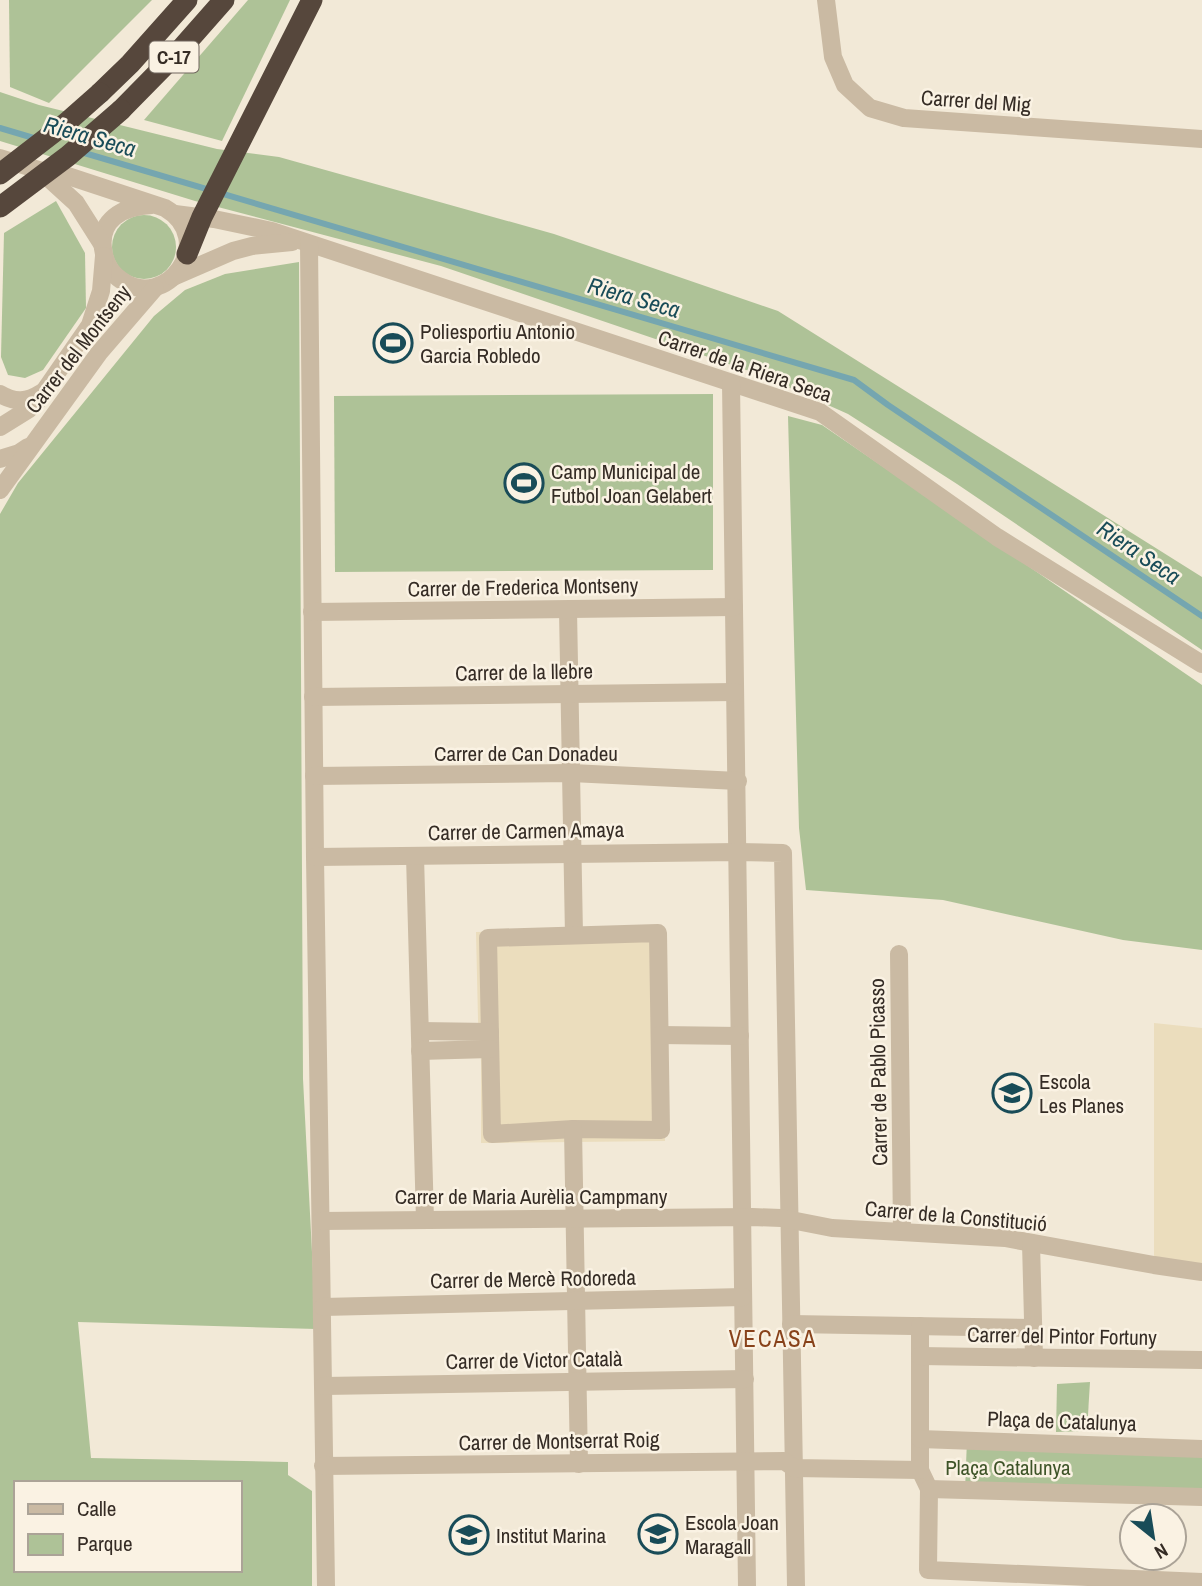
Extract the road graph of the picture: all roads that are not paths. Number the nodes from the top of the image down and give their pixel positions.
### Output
1 (187, 0) edge
2 (224, 0) edge
3 (312, 0) edge
4 (826, 0) edge
5 (1202, 139) edge
6 (0, 158) edge
7 (39, 170) junction
8 (0, 174) edge
9 (152, 205) junction
10 (0, 207) edge
11 (205, 211) junction
12 (175, 214) junction
13 (306, 243) junction
14 (103, 250) junction
15 (187, 254) junction
16 (173, 277) junction
17 (155, 288) junction
18 (731, 383) junction
19 (44, 391) junction
20 (0, 394) edge
21 (0, 427) edge
22 (38, 438) junction
23 (0, 459) edge
24 (0, 490) edge
25 (734, 607) junction
26 (568, 610) junction
27 (312, 612) junction
28 (1202, 664) edge
29 (735, 692) junction
30 (570, 694) junction
31 (313, 697) junction
32 (570, 773) junction
33 (314, 776) junction
34 (738, 781) junction
35 (738, 852) junction
36 (572, 854) junction
37 (415, 856) junction
38 (315, 857) junction
39 (574, 935) junction
40 (899, 954) dead end
41 (420, 1031) junction
42 (660, 1035) junction
43 (740, 1036) junction
44 (490, 1040) junction
45 (420, 1051) junction
46 (573, 1129) junction
47 (742, 1217) junction
48 (574, 1219) junction
49 (425, 1220) junction
50 (789, 1220) junction
51 (321, 1221) junction
52 (902, 1232) junction
53 (1031, 1242) junction
54 (1202, 1272) edge
55 (743, 1297) junction
56 (576, 1301) junction
57 (323, 1307) junction
58 (791, 1325) junction
59 (920, 1326) junction
60 (1033, 1328) junction
61 (920, 1356) junction
62 (1034, 1359) junction
63 (1202, 1360) edge
64 (745, 1379) junction
65 (577, 1382) junction
66 (324, 1386) junction
67 (920, 1439) junction
68 (1202, 1449) edge
69 (746, 1461) junction
70 (579, 1464) junction
71 (323, 1466) junction
72 (794, 1468) junction
73 (920, 1470) junction
74 (929, 1489) junction
75 (1202, 1497) edge
76 (1074, 1581) edge
77 (1202, 1582) edge
78 (326, 1586) edge
79 (747, 1586) edge
80 (796, 1586) edge

1 - 8 highway, C-17, bridge
2 - 10 highway, C-17, bridge
3 - 11 highway
4 - 5 street, Carrer del Mig
6 - 7 street
7 - 9 street
7 - 14 street
9 - 12 street
9 - 14 street
11 - 12 street, Carrer de la Riera Seca
11 - 13 street, Carrer de la Riera Seca
11 - 15 highway
12 - 15 street
13 - 16 street, Carrer de la Riera Seca
13 - 18 street, Carrer de la Riera Seca
13 - 27 street
14 - 17 street
14 - 19 street, Carrer del Montseny
15 - 16 street
16 - 17 street
17 - 22 street, Carrer del Montseny
18 - 25 street
18 - 28 street, Carrer de la Riera Seca
19 - 20 street, Carrer del Montseny
19 - 21 street, Carrer del Montseny
22 - 23 street, Carrer del Montseny
22 - 24 street, Carrer del Montseny
25 - 26 street, Carrer de Frederica Montseny
25 - 29 street
26 - 27 street, Carrer de Frederica Montseny
26 - 30 street
27 - 31 street
29 - 30 street, Carrer de la llebre
29 - 34 street
30 - 31 street, Carrer de la llebre
30 - 32 street
31 - 33 street
32 - 33 street, Carrer de Can Donadeu
32 - 34 street, Carrer de Can Donadeu
32 - 36 street
33 - 38 street
34 - 35 street
35 - 36 street, Carrer de Carmen Amaya
35 - 43 street
35 - 50 street, Carrer de Carmen Amaya
36 - 37 street, Carrer de Carmen Amaya
36 - 39 street
37 - 38 street, Carrer de Carmen Amaya
37 - 41 street
38 - 51 street
39 - 42 street
39 - 44 street
40 - 52 street, Carrer de Pablo Picasso
41 - 44 street
41 - 45 street
42 - 43 street
42 - 46 street
43 - 47 street
44 - 45 street
44 - 46 street
45 - 49 street
46 - 48 street
47 - 48 street, Carrer de Maria Aurèlia Campmany
47 - 50 street, Carrer de Maria Aurèlia Campmany
47 - 55 street
48 - 49 street, Carrer de Maria Aurèlia Campmany
48 - 56 street
49 - 51 street, Carrer de Maria Aurèlia Campmany
50 - 52 street, Carrer de la Constitució
50 - 58 street
51 - 57 street
52 - 53 street, Carrer de la Constitució
53 - 54 street, Carrer de la Constitució
53 - 60 street
55 - 56 street, Carrer de Mercè Rodoreda
55 - 64 street
56 - 57 street, Carrer de Mercè Rodoreda
56 - 65 street
57 - 66 street
58 - 59 street, Carrer del Pintor Fortuny
58 - 72 street
59 - 60 street, Carrer del Pintor Fortuny
59 - 61 street
60 - 62 street
61 - 62 street, Carrer del Pintor Fortuny
61 - 67 street
62 - 63 street, Carrer del Pintor Fortuny
64 - 65 street, Carrer de Victor Català
64 - 69 street
65 - 66 street, Carrer de Victor Català
65 - 70 street
66 - 71 street
67 - 68 street, Plaça de Catalunya
67 - 73 street
69 - 70 street, Carrer de Montserrat Roig
69 - 72 street, Carrer de Montserrat Roig
69 - 79 street
70 - 71 street, Carrer de Montserrat Roig
71 - 78 street
72 - 73 street, Carrer de Montserrat Roig
72 - 80 street
73 - 74 street
74 - 75 street
74 - 76 street
76 - 77 street

